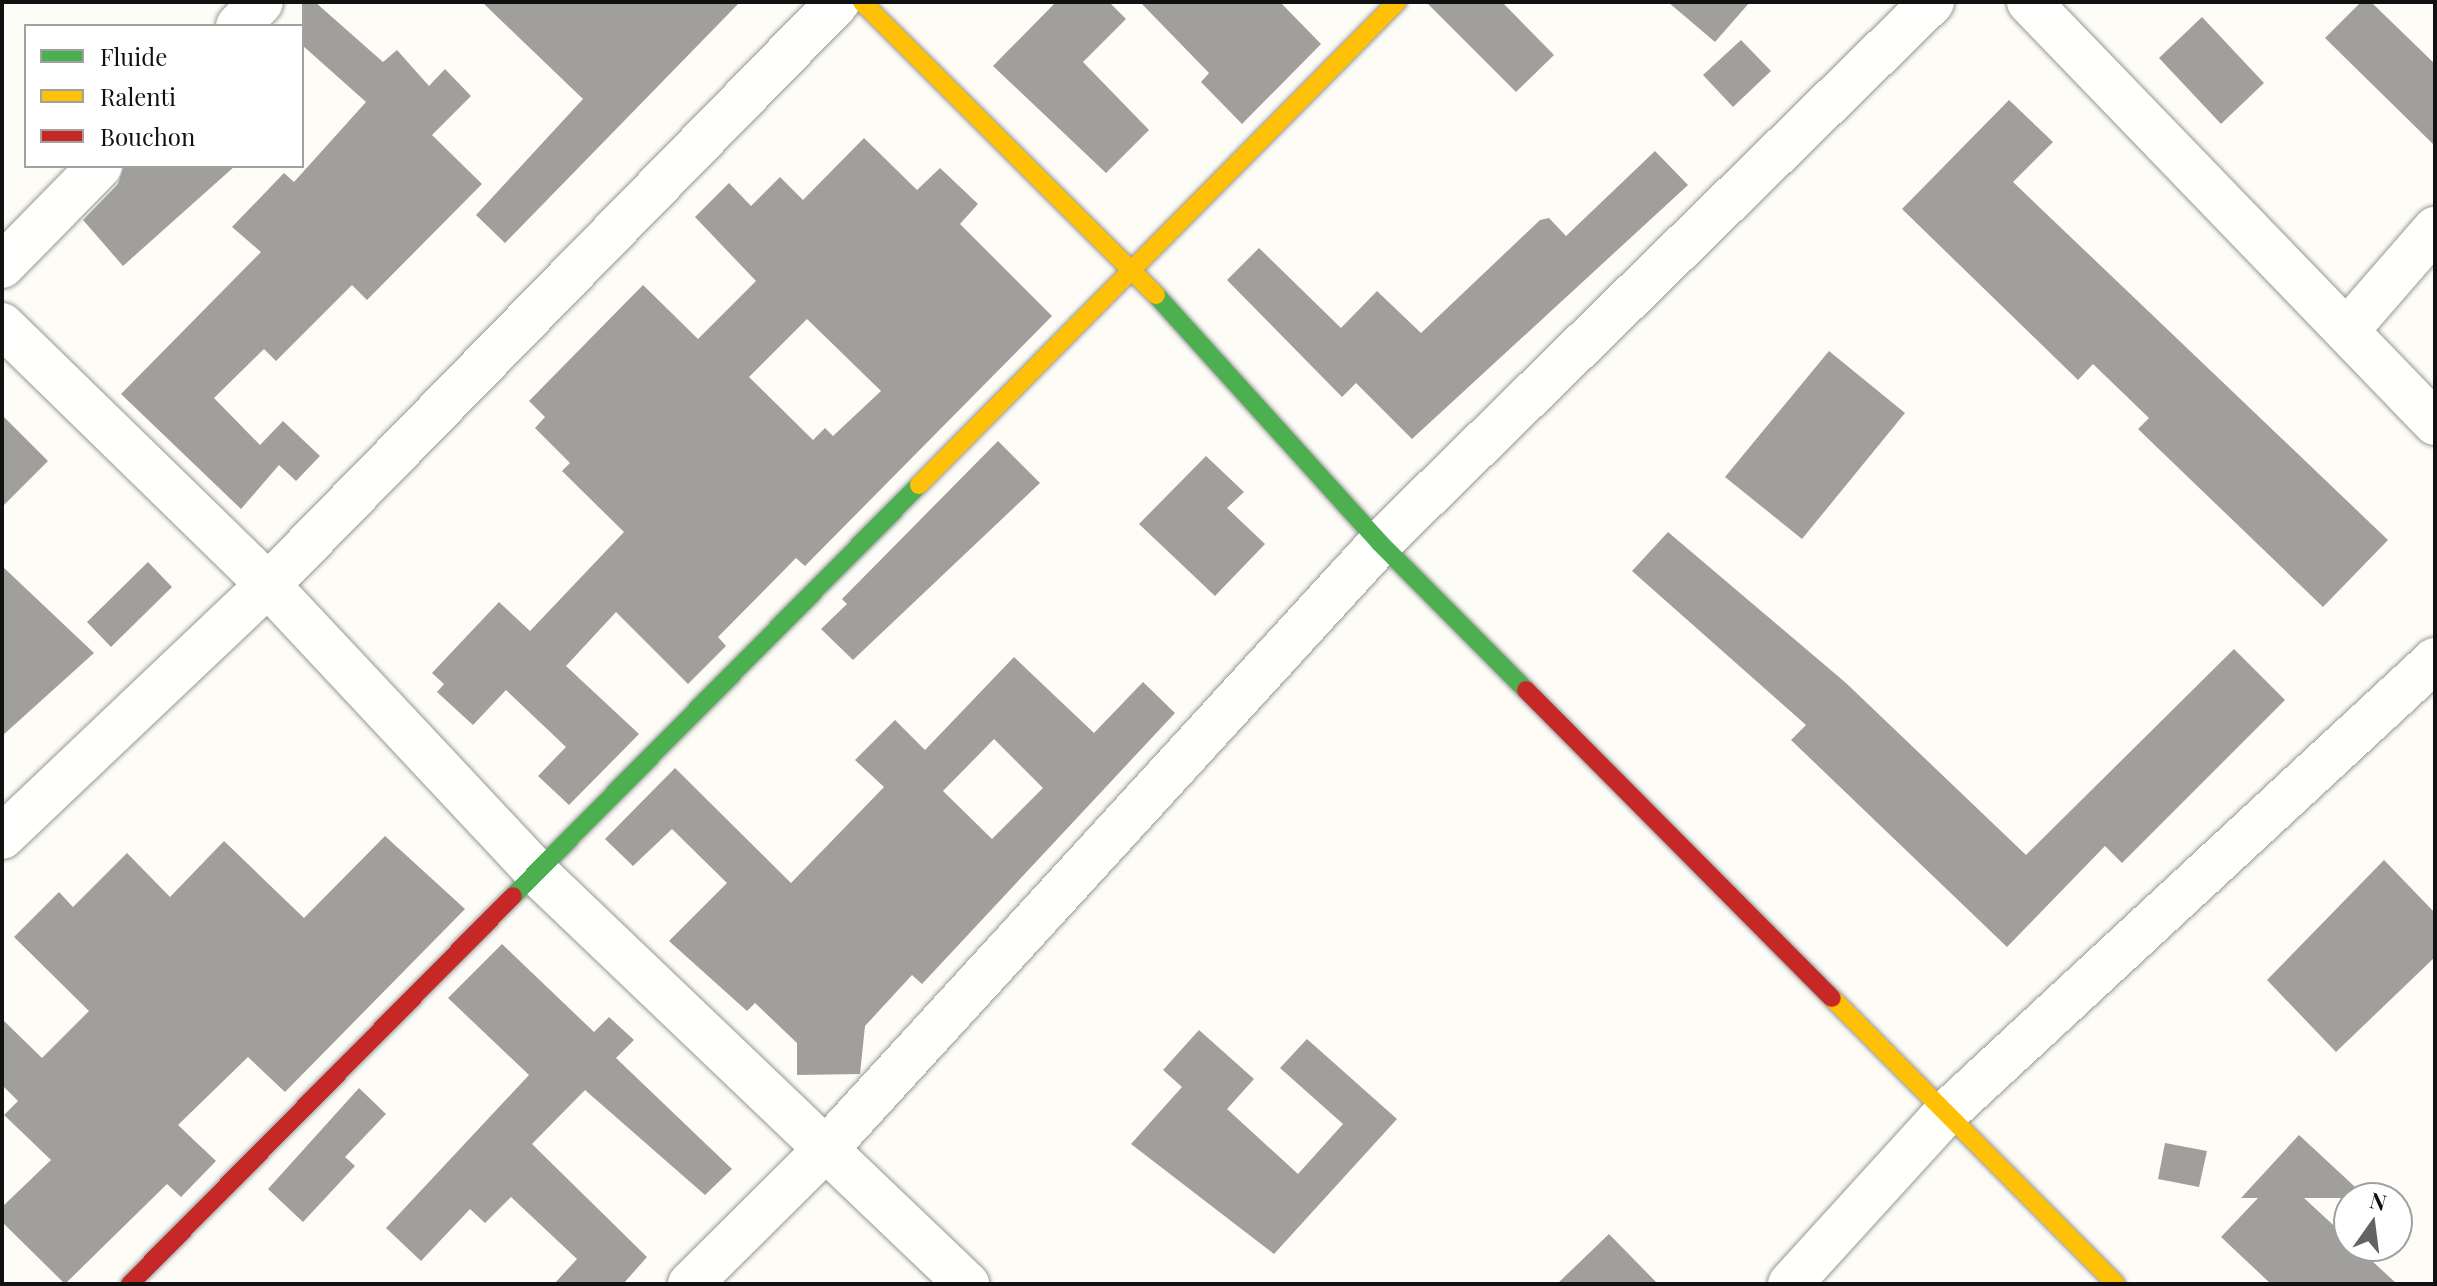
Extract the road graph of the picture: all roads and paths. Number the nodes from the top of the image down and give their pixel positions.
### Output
1 (261, 2) edge
2 (838, 2) edge
3 (862, 2) edge
4 (1397, 2) edge
5 (1932, 2) edge
6 (2029, 2) edge
7 (240, 24) edge
8 (98, 168) edge
9 (2435, 229) edge
10 (2, 266) edge
11 (1134, 271) junction
12 (2, 325) edge
13 (2348, 329) junction
14 (2435, 423) edge
15 (1380, 543) junction
16 (268, 585) junction
17 (2435, 660) edge
18 (2, 837) edge
19 (540, 876) junction
20 (1943, 1116) junction
21 (823, 1152) junction
22 (130, 1284) edge
23 (690, 1284) edge
24 (967, 1284) edge
25 (1790, 1284) edge
26 (2116, 1284) edge

1 - 7 street
2 - 16 street
3 - 11 street
4 - 11 street
5 - 15 street
6 - 13 street
8 - 10 street
9 - 13 street
11 - 15 street
11 - 19 street
12 - 16 street
13 - 14 street
15 - 20 street
15 - 21 street
16 - 18 street
16 - 19 street
17 - 20 street
19 - 21 street
19 - 22 street
20 - 25 street
20 - 26 street
21 - 23 street
21 - 24 street

